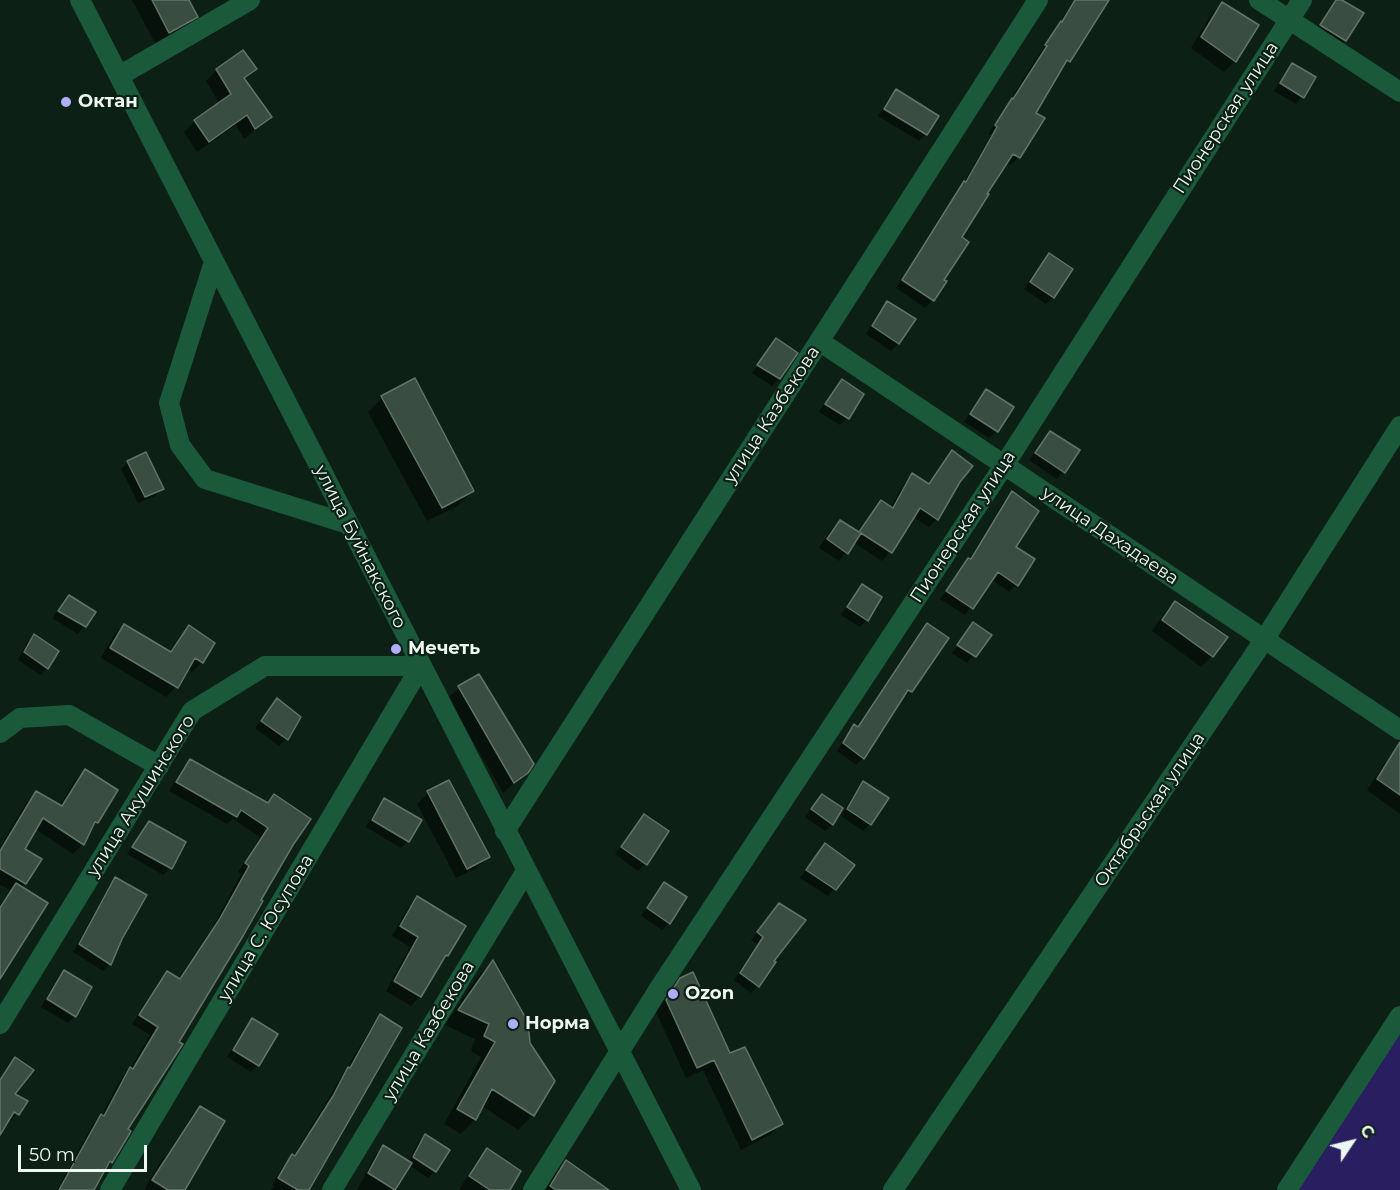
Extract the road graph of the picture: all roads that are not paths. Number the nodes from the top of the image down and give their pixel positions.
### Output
1 (80, 0) edge
2 (250, 0) edge
3 (1038, 0) edge
4 (1259, 0) edge
5 (1302, 0) edge
6 (1289, 20) junction
7 (119, 76) junction
8 (1400, 92) edge
9 (214, 262) junction
10 (819, 341) junction
11 (1400, 426) edge
12 (1005, 464) junction
13 (348, 524) junction
14 (1264, 640) junction
15 (421, 666) junction
16 (1400, 730) edge
17 (0, 733) edge
18 (159, 766) junction
19 (505, 831) junction
20 (526, 871) junction
21 (1400, 1016) edge
22 (0, 1024) edge
23 (620, 1051) junction
24 (110, 1190) edge
25 (332, 1190) edge
26 (533, 1190) edge
27 (691, 1190) edge
28 (893, 1190) edge
29 (1287, 1190) edge

1 - 7 street, улица Буйнакского
2 - 7 street
3 - 10 street, улица Казбекова
4 - 6 street
5 - 6 street, Пионерская улица
6 - 8 street
6 - 12 street, Пионерская улица
7 - 9 street, улица Буйнакского
9 - 13 street, улица Буйнакского
9 - 13 street
10 - 12 street, улица Дахадаева
10 - 19 street, улица Казбекова
11 - 14 street, Октябрьская улица
12 - 14 street, улица Дахадаева
12 - 23 street, Пионерская улица
13 - 15 street, улица Буйнакского
14 - 16 street, улица Дахадаева
14 - 28 street, Октябрьская улица
15 - 18 street, улица Акушинского
15 - 19 street, улица Буйнакского
15 - 24 street, улица С. Юсупова
17 - 18 street
18 - 22 street, улица Акушинского
19 - 20 street, улица Буйнакского
20 - 23 street, улица Буйнакского
20 - 25 street, улица Казбекова
21 - 29 street
23 - 26 street, Пионерская улица
23 - 27 street, улица Буйнакского

